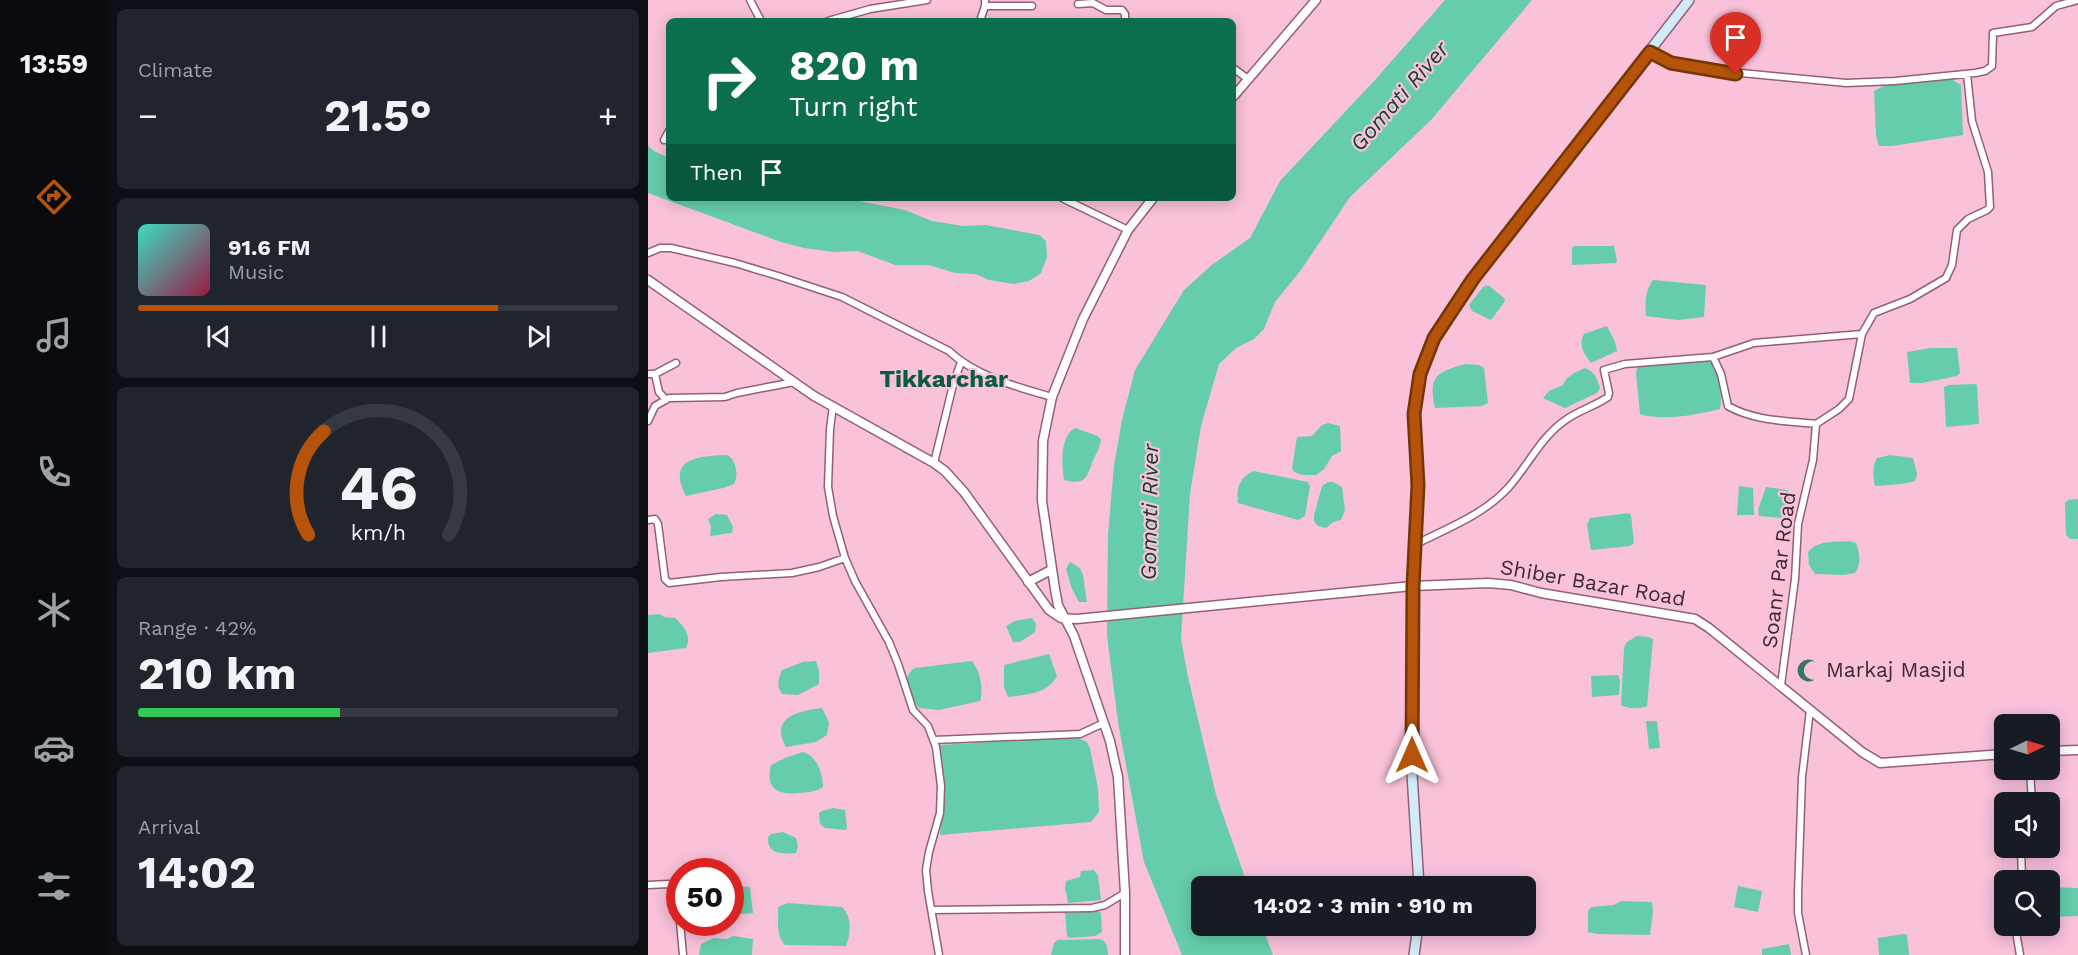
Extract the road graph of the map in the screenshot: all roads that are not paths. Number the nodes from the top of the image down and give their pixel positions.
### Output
1 (750, 0) edge
2 (927, 0) edge
3 (1316, 0) edge
4 (1689, 0) edge
5 (2078, 0) edge
6 (985, 3) edge
7 (1078, 4) dead end
8 (1032, 6) dead end
9 (759, 18) edge
10 (838, 18) edge
11 (982, 18) edge
12 (1125, 18) edge
13 (1650, 52) junction
14 (1236, 70) edge
15 (1967, 74) junction
16 (1248, 79) junction
17 (1236, 93) edge
18 (666, 136) edge
19 (664, 140) dead end
20 (1068, 201) edge
21 (1150, 201) edge
22 (1128, 230) junction
23 (648, 253) edge
24 (648, 280) edge
25 (1862, 334) junction
26 (1713, 357) junction
27 (961, 362) junction
28 (676, 363) dead end
29 (651, 374) edge
30 (795, 382) junction
31 (1052, 397) junction
32 (666, 399) junction
33 (833, 406) junction
34 (648, 421) edge
35 (1816, 424) junction
36 (934, 463) junction
37 (648, 520) edge
38 (1414, 545) junction
39 (845, 558) junction
40 (1052, 570) junction
41 (1028, 582) junction
42 (1413, 586) junction
43 (1066, 619) junction
44 (1781, 685) junction
45 (1810, 710) junction
46 (1104, 723) junction
47 (934, 740) junction
48 (2078, 750) edge
49 (2060, 751) edge
50 (1994, 755) edge
51 (1418, 876) edge
52 (666, 884) edge
53 (648, 885) edge
54 (1125, 893) junction
55 (932, 910) junction
56 (681, 936) edge
57 (1417, 936) edge
58 (2016, 936) edge
59 (683, 955) edge
60 (939, 955) edge
61 (1125, 955) edge
62 (1414, 955) edge
63 (1806, 955) edge
64 (2020, 955) edge

1 - 9 street
2 - 10 street
3 - 16 street
4 - 13 main road
5 - 15 street
6 - 8 street
6 - 11 street
7 - 12 street
13 - 15 street
13 - 38 main road
14 - 16 street
15 - 25 street
16 - 17 street
18 - 19 street
20 - 22 street
21 - 22 street
22 - 31 street
23 - 27 street
24 - 30 street
25 - 26 street
25 - 35 street
26 - 35 street
26 - 38 street
27 - 31 street
27 - 36 street
28 - 29 street
29 - 32 street
30 - 32 street
30 - 33 street
31 - 40 street
32 - 34 street
33 - 36 street
33 - 39 street
35 - 44 street, Soanr Par Road
36 - 41 street
37 - 39 street
38 - 42 main road
39 - 47 street
40 - 41 street
40 - 43 street
41 - 43 street
42 - 43 street, Shiber Bazar Road
42 - 44 street, Shiber Bazar Road
42 - 51 main road
43 - 46 street
44 - 45 street, Shiber Bazar Road
45 - 50 street, Shiber Bazar Road
45 - 63 street
46 - 47 street
46 - 54 street
47 - 55 street
48 - 49 street
52 - 53 street
54 - 55 street
54 - 61 street
55 - 60 street
56 - 59 street
57 - 62 main road
58 - 64 street

